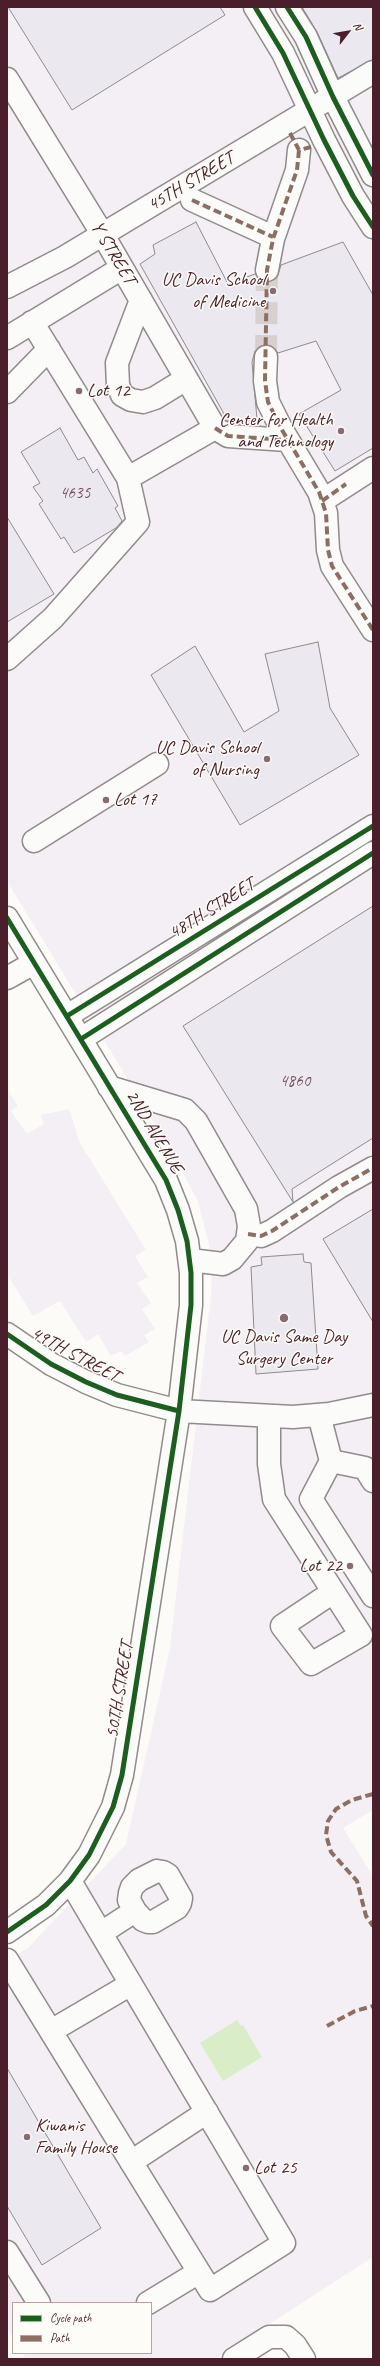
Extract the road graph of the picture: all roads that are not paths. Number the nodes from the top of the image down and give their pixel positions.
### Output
1 (255, 7) edge
2 (287, 7) edge
3 (373, 72) edge
4 (7, 79) edge
5 (333, 97) junction
6 (310, 110) junction
7 (300, 143) dead end
8 (373, 175) edge
9 (192, 200) dead end
10 (373, 228) edge
11 (103, 235) junction
12 (273, 237) junction
13 (122, 268) junction
14 (267, 270) tunnel mouth
15 (7, 287) edge
16 (141, 300) junction
17 (32, 322) junction
18 (7, 338) edge
19 (49, 349) junction
20 (266, 357) tunnel mouth
21 (186, 379) junction
22 (7, 392) edge
23 (216, 428) junction
24 (287, 440) junction
25 (373, 468) edge
26 (128, 478) junction
27 (322, 501) junction
28 (373, 630) edge
29 (7, 659) edge
30 (157, 764) dead end
31 (373, 826) edge
32 (34, 841) dead end
33 (373, 853) edge
34 (7, 918) edge
35 (34, 962) junction
36 (7, 978) edge
37 (67, 1016) junction
38 (80, 1039) junction
39 (109, 1086) junction
40 (373, 1168) edge
41 (248, 1234) junction
42 (190, 1260) junction
43 (7, 1334) edge
44 (373, 1405) edge
45 (178, 1411) junction
46 (319, 1415) junction
47 (269, 1417) junction
48 (331, 1461) junction
49 (373, 1481) edge
50 (333, 1592) dead end
51 (373, 1596) edge
52 (70, 1881) junction
53 (135, 1911) dead end
54 (7, 1932) edge
55 (100, 1933) junction
56 (7, 1960) edge
57 (131, 1984) junction
58 (51, 2031) junction
59 (207, 2112) junction
60 (131, 2162) junction
61 (7, 2252) edge
62 (199, 2272) junction
63 (38, 2302) edge
64 (150, 2302) edge
65 (234, 2359) edge
66 (304, 2359) edge

1 - 6 street
2 - 5 street
3 - 5 street, 45TH STREET
4 - 11 street, Y STREET
5 - 6 street, 45TH STREET
5 - 8 street
6 - 10 street
6 - 11 street, 45TH STREET
7 - 12 street
9 - 12 street
11 - 13 street, Y STREET
11 - 15 street, 45TH STREET
12 - 14 street
13 - 16 street, Y STREET
13 - 17 street
16 - 21 street, Y STREET
16 - 21 street
17 - 18 street
17 - 19 street
19 - 22 street
19 - 26 street
20 - 24 street
21 - 23 street, Y STREET
23 - 24 street
23 - 26 street
24 - 27 street
25 - 27 street
26 - 29 street
27 - 28 street
30 - 32 street
31 - 37 street, 48TH STREET
33 - 38 street, 48TH STREET
34 - 35 street, 2ND AVENUE
35 - 36 street
35 - 37 street, 2ND AVENUE
37 - 38 street, 2ND AVENUE
38 - 39 street, 2ND AVENUE
39 - 41 street
39 - 42 street, 2ND AVENUE
40 - 41 street
41 - 42 street
42 - 45 street, 2ND AVENUE
43 - 45 street, 49TH STREET
44 - 46 street, 49TH STREET
45 - 47 street, 49TH STREET
45 - 52 street, 50TH STREET
46 - 47 street, 49TH STREET
46 - 48 street
47 - 50 street
48 - 49 street
48 - 51 street
52 - 54 street, 50TH STREET
52 - 55 street
53 - 55 street
55 - 57 street
56 - 58 street
57 - 58 street
57 - 59 street
58 - 60 street
59 - 60 street
59 - 62 street
60 - 62 street
61 - 63 street
62 - 64 street
65 - 66 street

